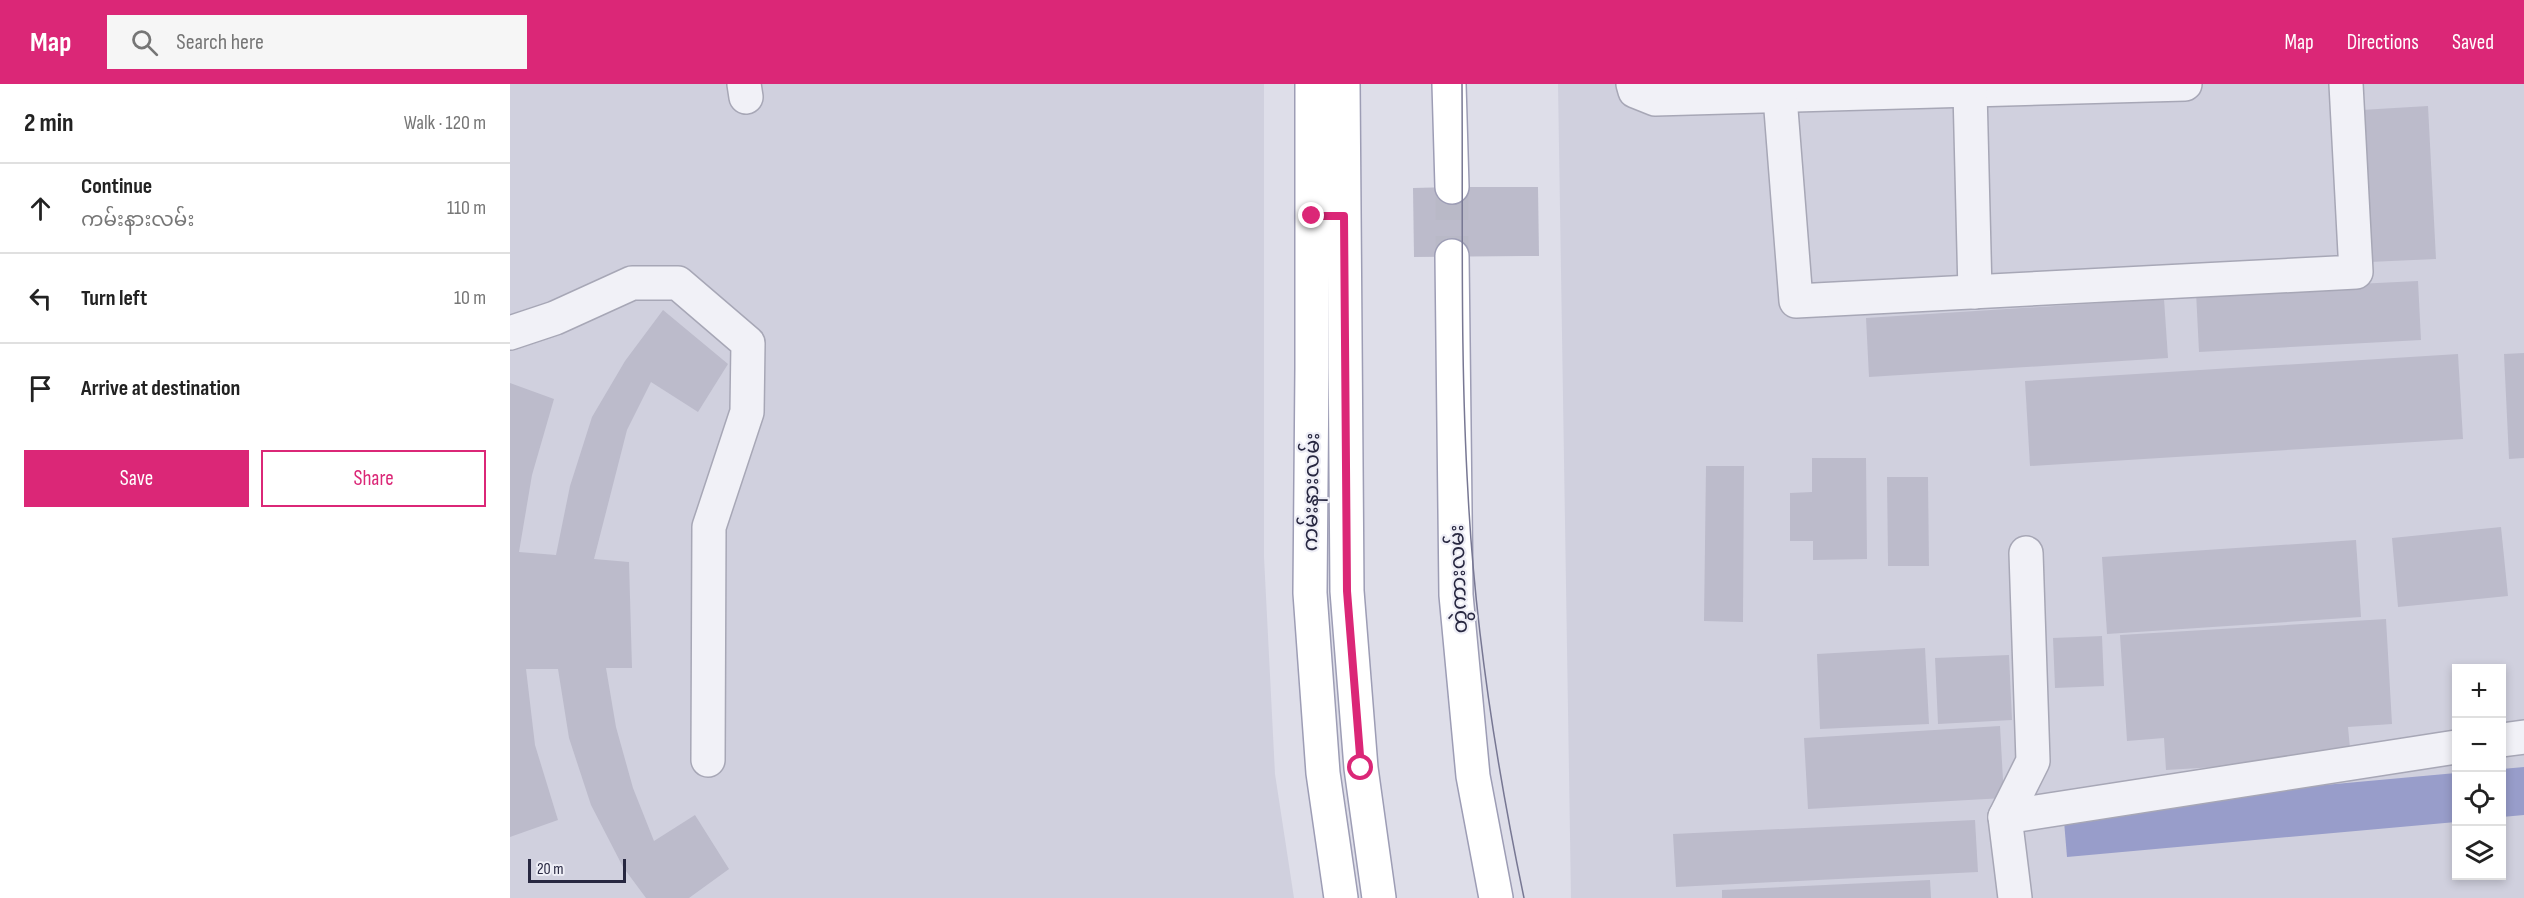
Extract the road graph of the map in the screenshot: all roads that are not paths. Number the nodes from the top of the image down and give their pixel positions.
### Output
1 (1312, 84) edge
2 (1343, 84) edge
3 (1449, 84) edge
4 (1633, 84) edge
5 (2185, 84) edge
6 (2346, 84) edge
7 (1970, 91) junction
8 (1780, 97) junction
9 (1452, 187) tunnel mouth
10 (1312, 216) junction
11 (1344, 216) junction
12 (1452, 256) tunnel mouth
13 (1975, 292) junction
14 (510, 333) edge
15 (2026, 553) dead end
16 (2524, 737) edge
17 (2506, 740) edge
18 (2452, 748) edge
19 (708, 760) dead end
20 (2006, 817) junction
21 (1341, 898) edge
22 (1379, 898) edge
23 (1496, 898) edge
24 (2015, 898) edge

1 - 10 main road, ကမ်းနားလမ်း
2 - 11 main road, ကမ်းနားလမ်း
3 - 9 main road
4 - 8 street
5 - 7 street
6 - 13 street
7 - 8 street
7 - 13 street
8 - 13 street
10 - 11 main road
10 - 21 main road, ကမ်းနားလမ်း
11 - 22 main road, ကမ်းနားလမ်း
12 - 23 main road, တွဲကားလမ်း
14 - 19 street
15 - 20 street
16 - 17 street
18 - 20 street
20 - 24 street

